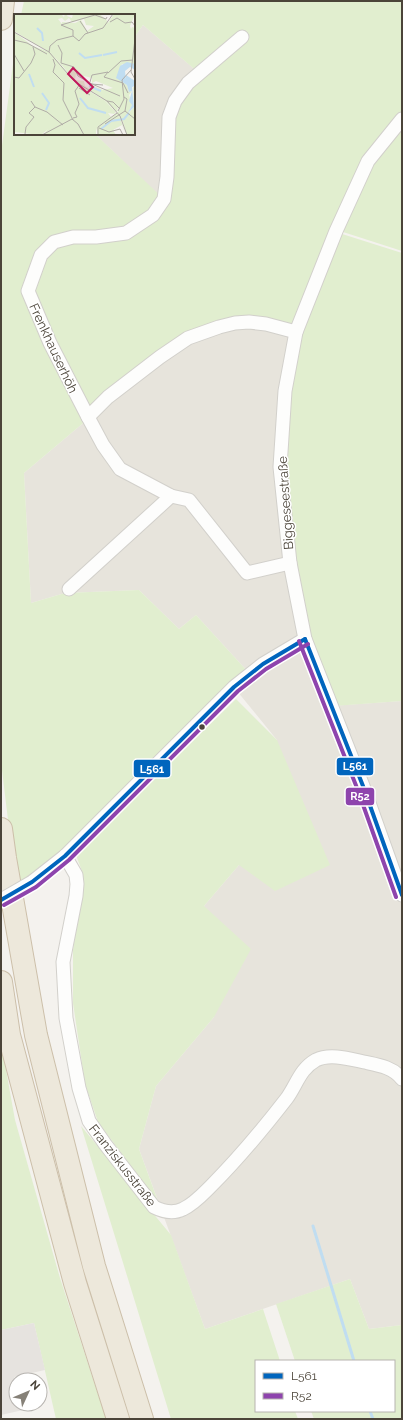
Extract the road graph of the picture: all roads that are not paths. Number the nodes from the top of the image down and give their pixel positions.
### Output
1 (3, 1) edge
2 (1, 19) edge
3 (242, 37) dead end
4 (402, 119) edge
5 (296, 332) junction
6 (88, 417) junction
7 (171, 496) junction
8 (290, 563) junction
9 (69, 589) dead end
10 (305, 639) junction
11 (1, 829) edge
12 (65, 856) junction
13 (402, 895) edge
14 (1, 900) edge
15 (1, 982) edge
16 (402, 1079) edge
17 (118, 1419) edge
18 (142, 1419) edge

1 - 2 highway
3 - 6 street, Frenkhauserhöh
4 - 5 street, Biggeseestraße
5 - 6 street
5 - 8 street, Biggeseestraße
6 - 7 street, Frenkhauserhöh
7 - 8 street, Frenkhauserhöh
7 - 9 street
8 - 10 street, Biggeseestraße
10 - 12 street
10 - 13 street, Biggeseestraße
11 - 18 highway
12 - 14 street, bridge
12 - 16 street, Franziskusstraße
15 - 17 highway

